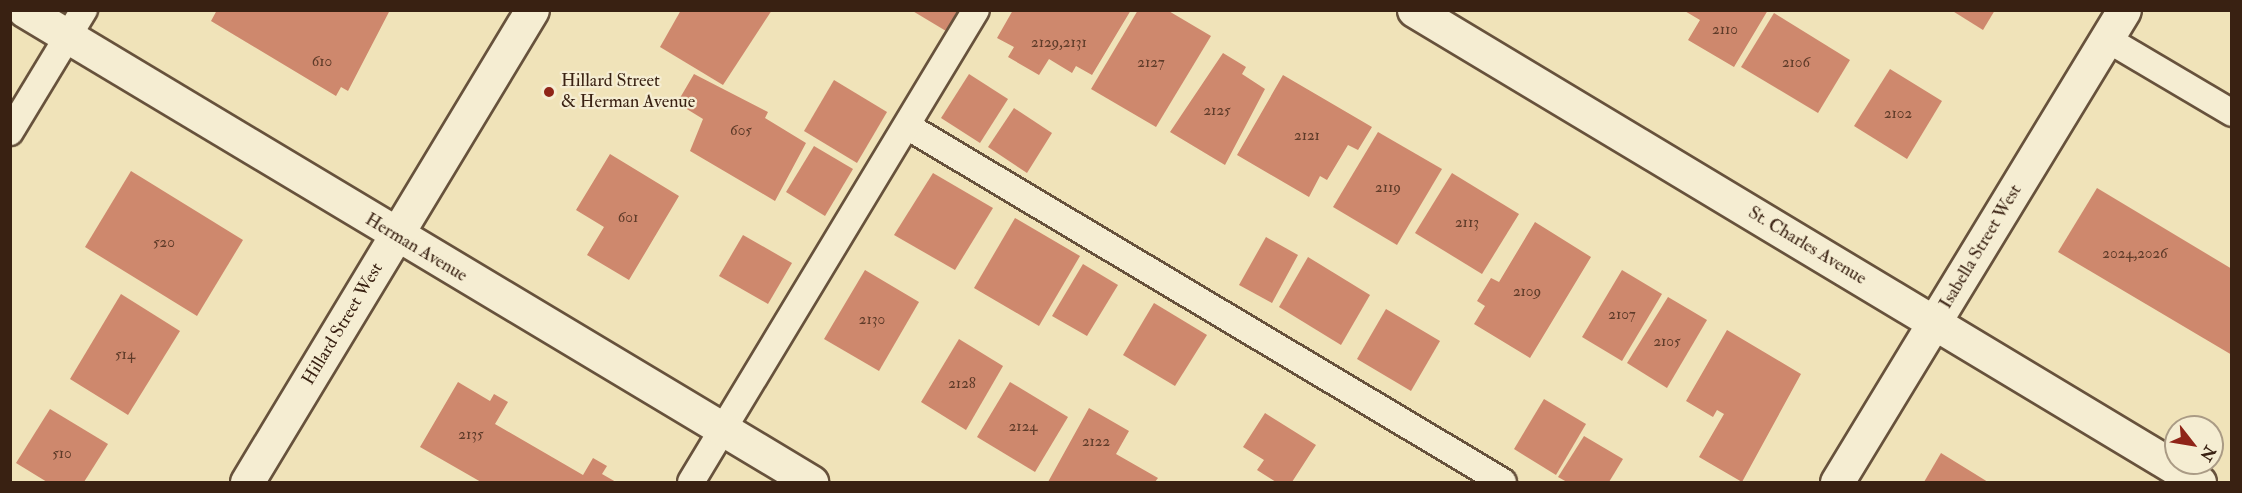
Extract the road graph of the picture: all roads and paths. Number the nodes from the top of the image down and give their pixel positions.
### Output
1 (24, 10) edge
2 (532, 10) edge
3 (976, 10) edge
4 (1414, 10) edge
5 (2124, 10) edge
6 (75, 23) edge
7 (2107, 39) junction
8 (2232, 113) edge
9 (907, 126) junction
10 (10, 132) edge
11 (396, 237) junction
12 (1935, 322) junction
13 (724, 430) junction
14 (247, 483) edge
15 (691, 483) edge
16 (811, 483) edge
17 (1503, 483) edge
18 (1837, 483) edge
19 (2199, 483) edge

1 - 6 street, Herman Avenue
2 - 11 street, Hillard Street West
3 - 9 lane
4 - 12 street, St. Charles Avenue
5 - 7 street, Isabella Street West
6 - 10 lane
6 - 11 street, Herman Avenue
7 - 8 lane
7 - 12 street, Isabella Street West
9 - 13 lane
9 - 17 lane
11 - 13 street, Herman Avenue
11 - 14 street, Hillard Street West
12 - 18 street, Isabella Street West
12 - 19 street, St. Charles Avenue
13 - 15 lane
13 - 16 street, Herman Avenue

